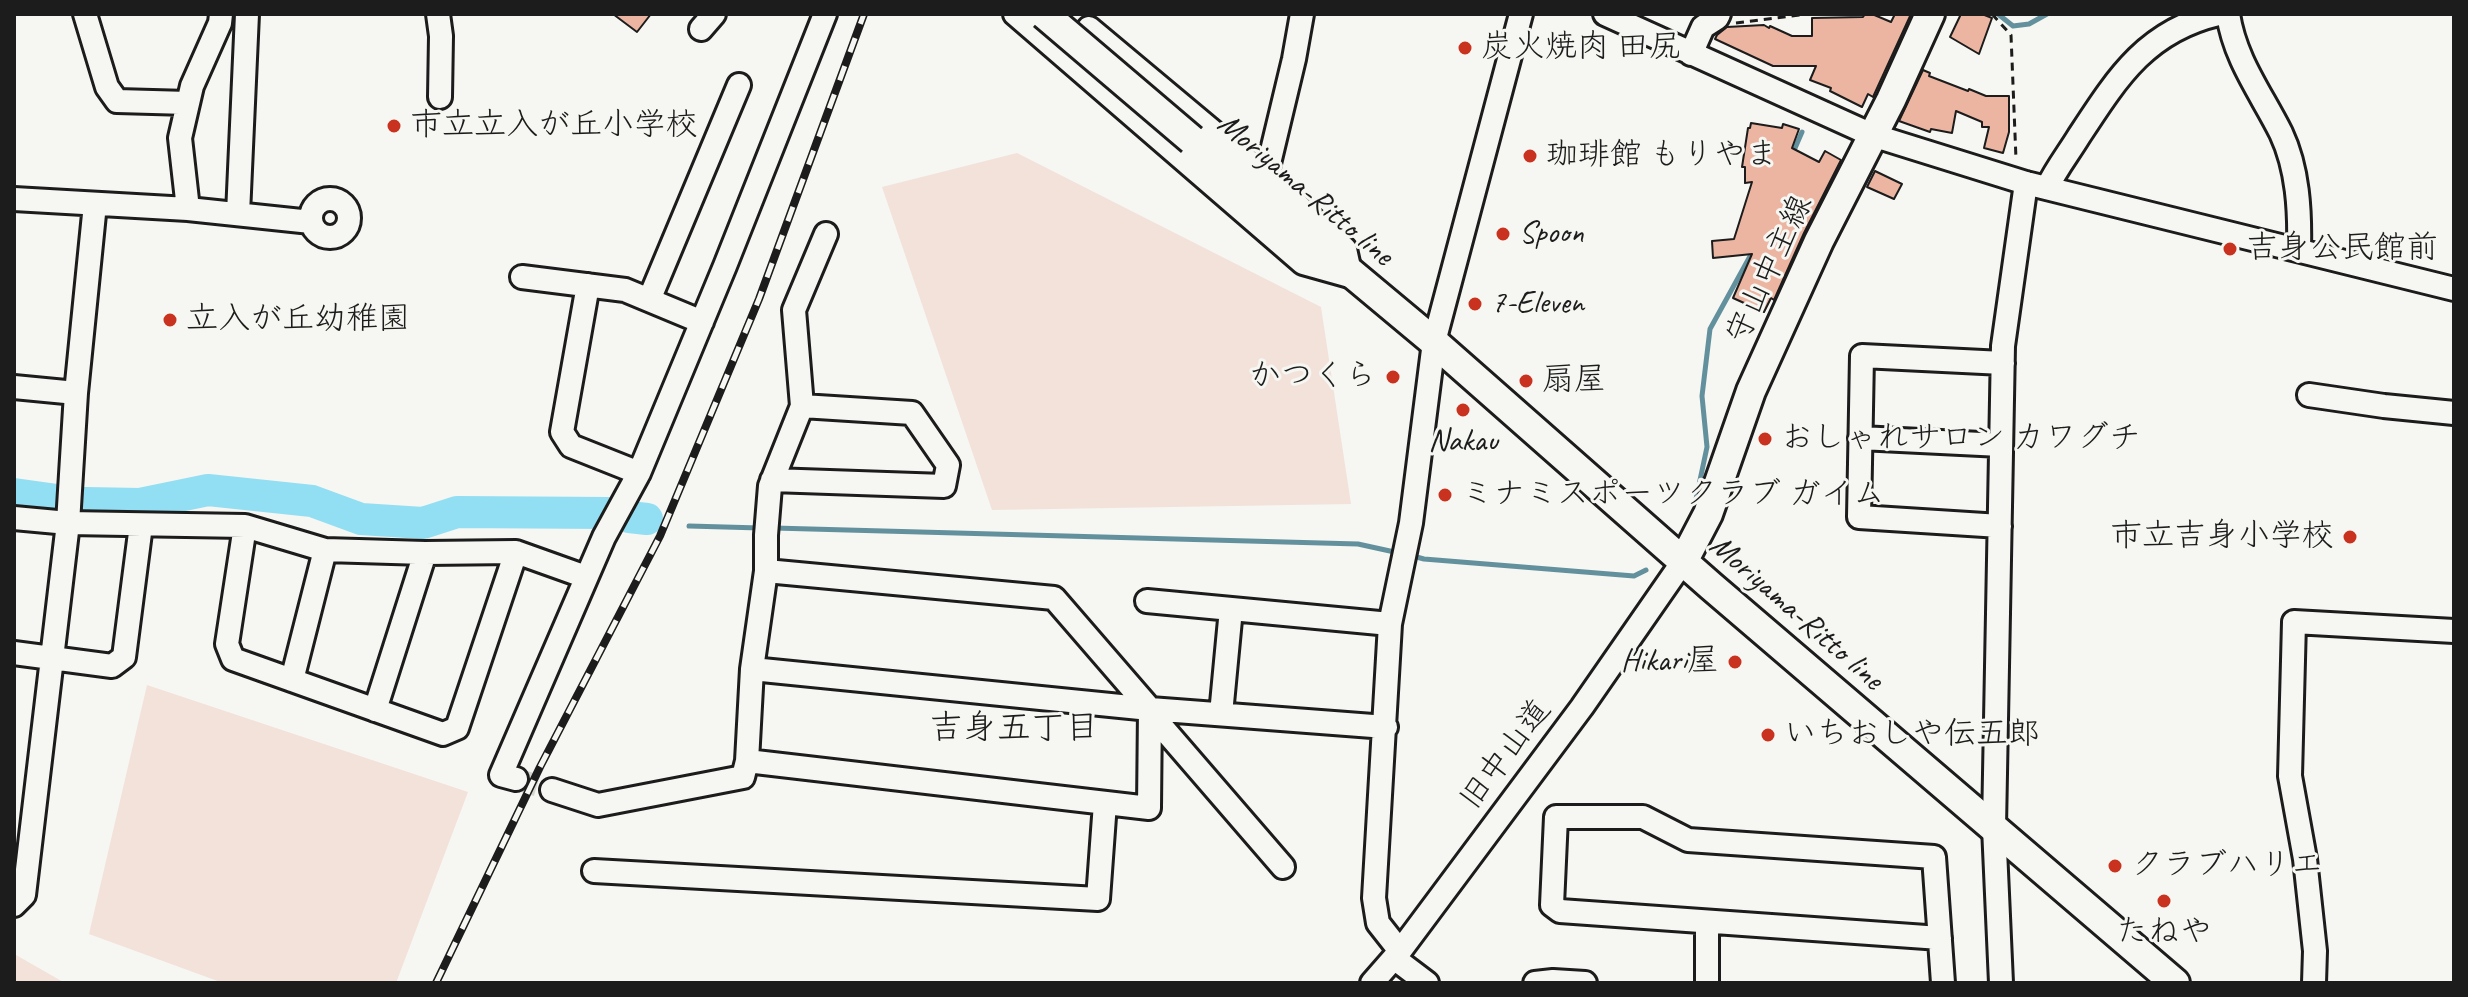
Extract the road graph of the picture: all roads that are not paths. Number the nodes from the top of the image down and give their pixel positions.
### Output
1 (85, 14) edge
2 (221, 14) edge
3 (247, 14) edge
4 (438, 14) edge
5 (825, 14) edge
6 (1015, 14) edge
7 (1044, 14) edge
8 (1302, 14) edge
9 (1605, 14) edge
10 (1930, 14) edge
11 (2218, 14) edge
12 (2228, 14) edge
13 (1513, 16) edge
14 (1718, 16) edge
15 (1691, 54) junction
16 (1065, 57) junction
17 (739, 85) dead end
18 (440, 97) dead end
19 (188, 103) junction
20 (1872, 135) junction
21 (1266, 176) junction
22 (2037, 186) junction
23 (14, 199) edge
24 (95, 204) junction
25 (188, 209) junction
26 (238, 214) junction
27 (311, 222) dead end
28 (826, 234) dead end
29 (2299, 250) junction
30 (1354, 275) junction
31 (522, 277) dead end
32 (588, 285) junction
33 (2454, 289) edge
34 (649, 300) junction
35 (702, 322) junction
36 (1434, 342) junction
37 (2003, 363) junction
38 (14, 387) edge
39 (76, 393) junction
40 (2309, 395) dead end
41 (802, 406) junction
42 (2454, 413) edge
43 (1860, 438) junction
44 (2001, 445) junction
45 (639, 473) junction
46 (772, 480) junction
47 (14, 518) edge
48 (68, 523) junction
49 (141, 525) junction
50 (245, 526) junction
51 (2000, 526) junction
52 (325, 550) junction
53 (516, 552) junction
54 (425, 553) junction
55 (1684, 560) junction
56 (766, 571) junction
57 (586, 577) junction
58 (1147, 601) dead end
59 (1231, 609) junction
60 (1390, 624) junction
61 (2454, 631) edge
62 (14, 653) edge
63 (52, 658) junction
64 (752, 669) junction
65 (292, 680) junction
66 (375, 710) junction
67 (1150, 711) junction
68 (1221, 714) junction
69 (1386, 727) junction
70 (747, 761) junction
71 (516, 779) dead end
72 (552, 790) tunnel mouth
73 (1105, 803) junction
74 (1994, 827) junction
75 (22, 837) edge
76 (1283, 867) dead end
77 (594, 871) dead end
78 (14, 905) edge
79 (1707, 922) junction
80 (1940, 938) junction
81 (1397, 955) junction
82 (1372, 983) edge
83 (1427, 983) edge
84 (1535, 983) edge
85 (1585, 983) edge
86 (1707, 983) edge
87 (1943, 983) edge
88 (2001, 983) edge
89 (2175, 983) edge
90 (2314, 983) edge

1 - 19 street
2 - 19 street
3 - 26 street
4 - 18 street
5 - 35 street
6 - 16 street
7 - 30 main road, Moriyama-Ritto line, bridge
8 - 21 street
9 - 15 street
10 - 20 main road, 守山中主線
11 - 22 street
12 - 29 street
13 - 36 street
14 - 15 street
15 - 20 street
16 - 21 street
16 - 30 street
17 - 34 street
19 - 25 street
20 - 22 street
20 - 55 main road, 守山中主線
21 - 30 street
22 - 29 street
22 - 37 street
23 - 24 street
24 - 25 street
24 - 39 street
25 - 26 street
26 - 27 street
28 - 41 street
29 - 33 street
30 - 36 main road, Moriyama-Ritto line
31 - 32 street
32 - 34 street
32 - 45 street
34 - 35 street
35 - 45 street
36 - 55 main road, Moriyama-Ritto line
36 - 60 street
37 - 43 street
37 - 44 street
38 - 39 street
39 - 48 street
40 - 42 street
41 - 46 street
41 - 46 street
43 - 44 street
43 - 51 street
44 - 51 street
45 - 57 street
46 - 56 street
47 - 48 street
48 - 49 street
48 - 63 street
49 - 50 street
49 - 63 street
50 - 52 street
50 - 65 street
51 - 74 street
52 - 54 street
52 - 65 street
53 - 54 street
53 - 57 street
53 - 66 street
54 - 66 street
55 - 74 main road, Moriyama-Ritto line
55 - 81 street, 旧中山道
56 - 64 street
56 - 67 street
57 - 71 street
58 - 59 street
59 - 60 street
59 - 68 street
60 - 69 street
61 - 90 street
62 - 63 street
63 - 75 street
64 - 67 street
64 - 70 street
65 - 66 street
67 - 68 street
67 - 73 street
67 - 76 street
68 - 69 street
69 - 81 street
70 - 72 street
70 - 73 street
73 - 77 street
74 - 88 street
74 - 89 main road, Moriyama-Ritto line
75 - 78 street
79 - 80 street
79 - 80 street
79 - 86 street
80 - 87 street
81 - 82 street, 旧中山道
81 - 83 street
84 - 85 street

